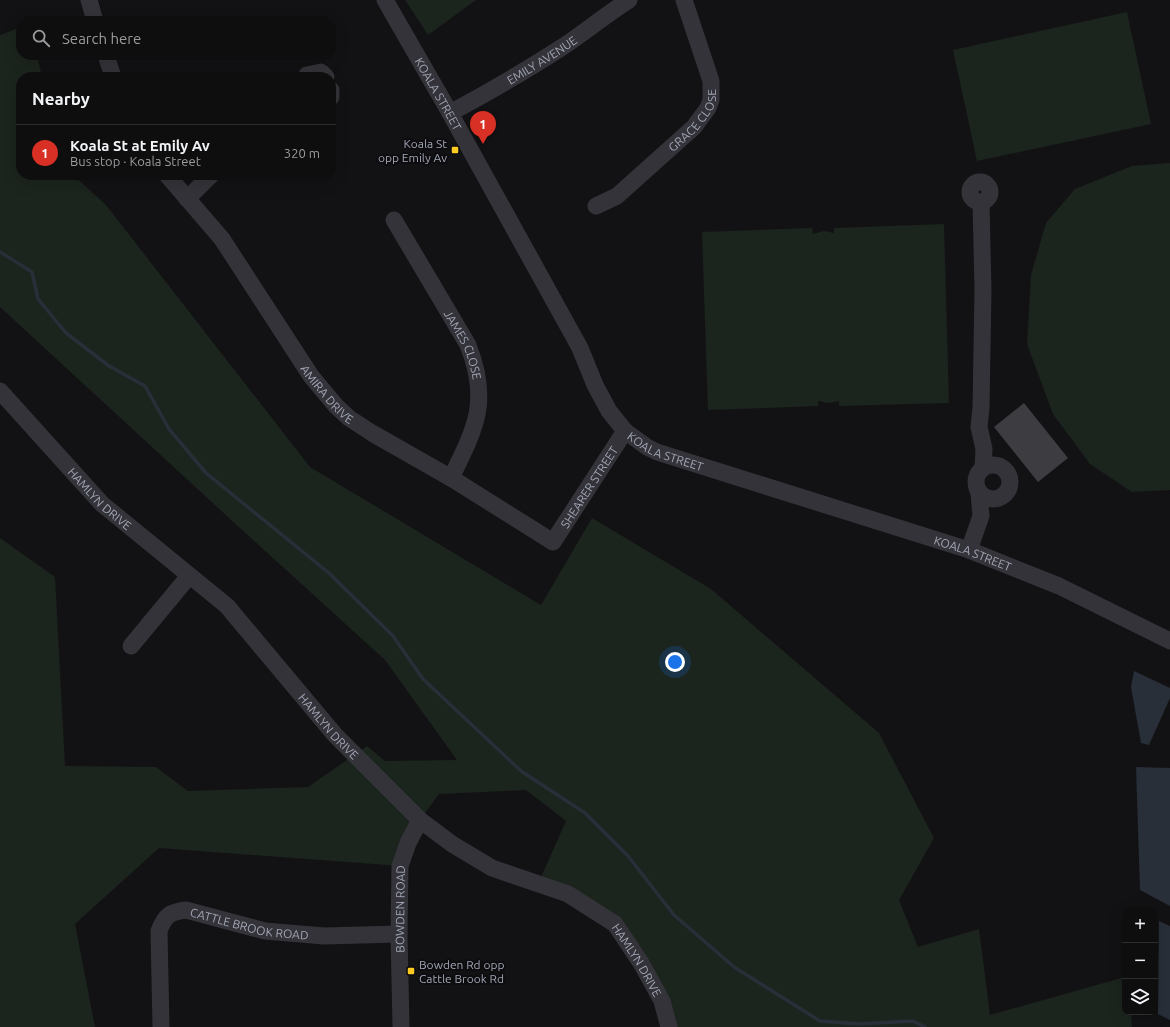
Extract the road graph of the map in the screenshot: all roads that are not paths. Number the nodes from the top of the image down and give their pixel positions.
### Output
1 (89, 0) edge
2 (385, 0) edge
3 (629, 0) edge
4 (684, 0) edge
5 (94, 16) edge
6 (108, 60) edge
7 (111, 72) edge
8 (450, 114) junction
9 (171, 180) edge
10 (207, 180) edge
11 (187, 199) junction
12 (981, 202) dead end
13 (596, 206) dead end
14 (394, 220) dead end
15 (0, 391) edge
16 (625, 431) junction
17 (990, 467) junction
18 (451, 478) junction
19 (979, 493) junction
20 (998, 498) junction
21 (980, 516) junction
22 (553, 542) joint
23 (969, 550) junction
24 (189, 576) junction
25 (1170, 641) edge
26 (131, 646) dead end
27 (420, 820) junction
28 (399, 934) junction
29 (161, 1027) edge
30 (401, 1027) edge
31 (669, 1027) edge

1 - 5 street
2 - 8 street, KOALA STREET
3 - 8 street, EMILY AVENUE
4 - 13 street, GRACE CLOSE
6 - 7 street
8 - 16 street, KOALA STREET
9 - 11 street, AMIRA DRIVE
10 - 11 street
11 - 18 street, AMIRA DRIVE
12 - 17 street
14 - 18 street, JAMES CLOSE
15 - 24 street, HAMLYN DRIVE
16 - 22 street, SHEARER STREET
16 - 23 street, KOALA STREET
17 - 19 street
17 - 20 street
18 - 22 street, AMIRA DRIVE
19 - 20 street
19 - 21 street
20 - 21 street
21 - 23 street
23 - 25 street, KOALA STREET
24 - 26 street
24 - 27 street, HAMLYN DRIVE
27 - 28 street, BOWDEN ROAD
27 - 31 street, HAMLYN DRIVE
28 - 29 street, CATTLE BROOK ROAD
28 - 30 street, BOWDEN ROAD

